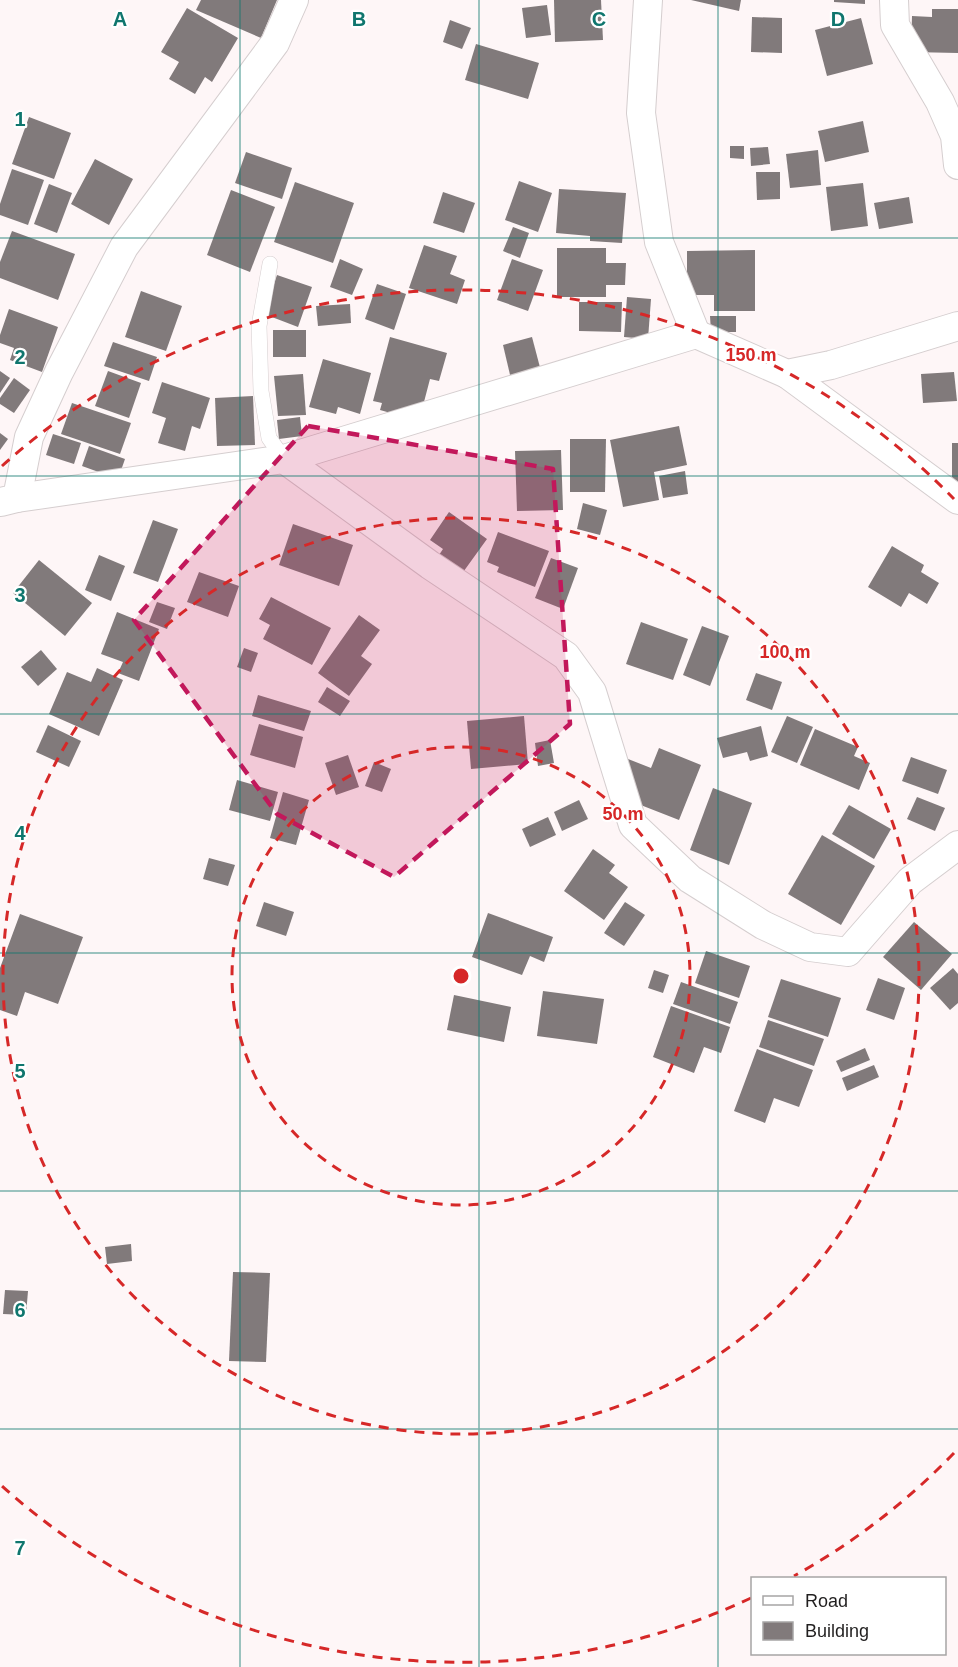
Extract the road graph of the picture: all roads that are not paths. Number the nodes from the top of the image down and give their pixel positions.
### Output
1 (294, 0) edge
2 (648, 0) edge
3 (894, 0) edge
4 (956, 134) edge
5 (958, 165) edge
6 (270, 264) dead end
7 (958, 326) edge
8 (696, 334) junction
9 (788, 374) junction
10 (284, 459) junction
11 (9, 500) edge
12 (958, 500) edge
13 (958, 845) edge

1 - 11 street
2 - 8 street
3 - 4 street
4 - 5 street
6 - 10 lane
7 - 9 street
8 - 9 street
8 - 10 street
9 - 12 street
10 - 11 street
10 - 13 street

